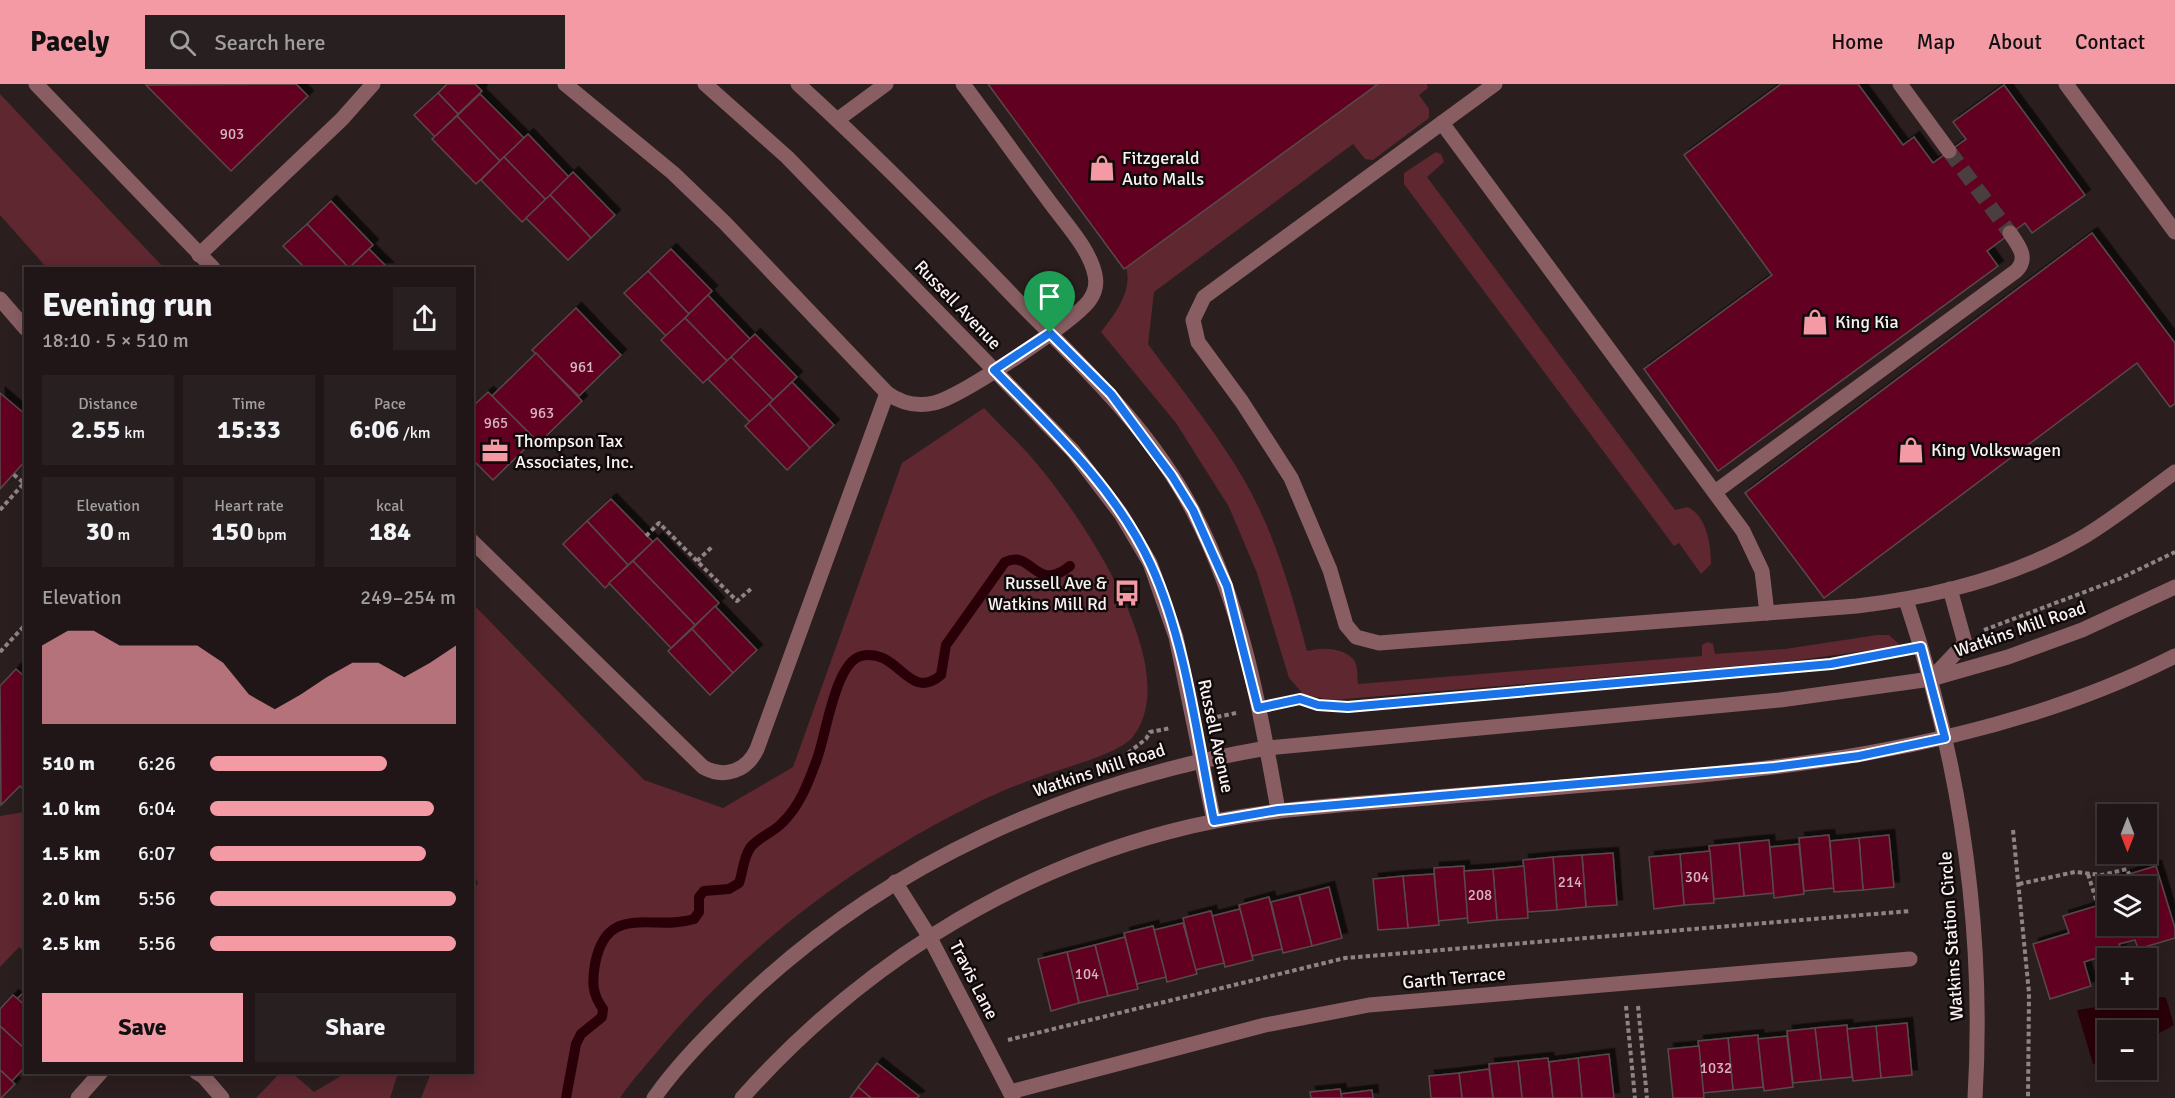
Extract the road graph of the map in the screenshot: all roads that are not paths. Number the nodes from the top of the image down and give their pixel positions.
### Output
1 (36, 84) edge
2 (373, 84) edge
3 (565, 84) edge
4 (705, 84) edge
5 (798, 84) edge
6 (886, 84) edge
7 (963, 84) edge
8 (1495, 84) edge
9 (1900, 84) edge
10 (2066, 84) edge
11 (837, 120) junction
12 (1442, 123) junction
13 (1949, 151) tunnel mouth
14 (2175, 232) edge
15 (2010, 233) tunnel mouth
16 (199, 255) junction
17 (212, 267) edge
18 (0, 299) edge
19 (24, 327) edge
20 (1050, 333) junction
21 (994, 370) junction
22 (887, 393) junction
23 (2175, 472) edge
24 (1715, 492) junction
25 (474, 543) edge
26 (2175, 587) edge
27 (1950, 589) junction
28 (1906, 600) junction
29 (1767, 613) junction
30 (2175, 657) edge
31 (1931, 679) junction
32 (1945, 738) junction
33 (1267, 748) junction
34 (1201, 759) junction
35 (1278, 810) junction
36 (1214, 821) junction
37 (895, 882) junction
38 (929, 936) junction
39 (1910, 959) dead end
40 (99, 1074) edge
41 (199, 1074) edge
42 (1012, 1095) edge
43 (78, 1098) edge
44 (222, 1098) edge
45 (654, 1098) edge
46 (742, 1098) edge
47 (1975, 1098) edge

1 - 16 street
2 - 16 street
3 - 22 street
4 - 21 street, Russell Avenue
5 - 11 street
6 - 11 street
7 - 20 street
8 - 12 street
9 - 13 street
10 - 14 street
11 - 20 street
12 - 24 street
12 - 29 street
15 - 24 street
16 - 17 street
18 - 19 street
20 - 21 street
20 - 33 street
21 - 22 street
21 - 34 street, Russell Avenue
22 - 25 street
23 - 27 street
24 - 29 street
26 - 31 street, Watkins Mill Road
27 - 28 street
27 - 31 street
28 - 29 street
28 - 31 street, Watkins Station Circle
30 - 32 street
31 - 32 street, Watkins Station Circle
31 - 33 street, Watkins Mill Road
32 - 35 street
32 - 47 street, Watkins Station Circle
33 - 34 street, Watkins Mill Road
33 - 35 street
34 - 36 street, Russell Avenue
34 - 37 street, Watkins Mill Road
35 - 36 street
36 - 38 street
37 - 38 street, Travis Lane
37 - 45 street, Watkins Mill Road
38 - 42 street, Travis Lane
38 - 46 street
39 - 42 street, Garth Terrace
40 - 43 street
41 - 44 street

